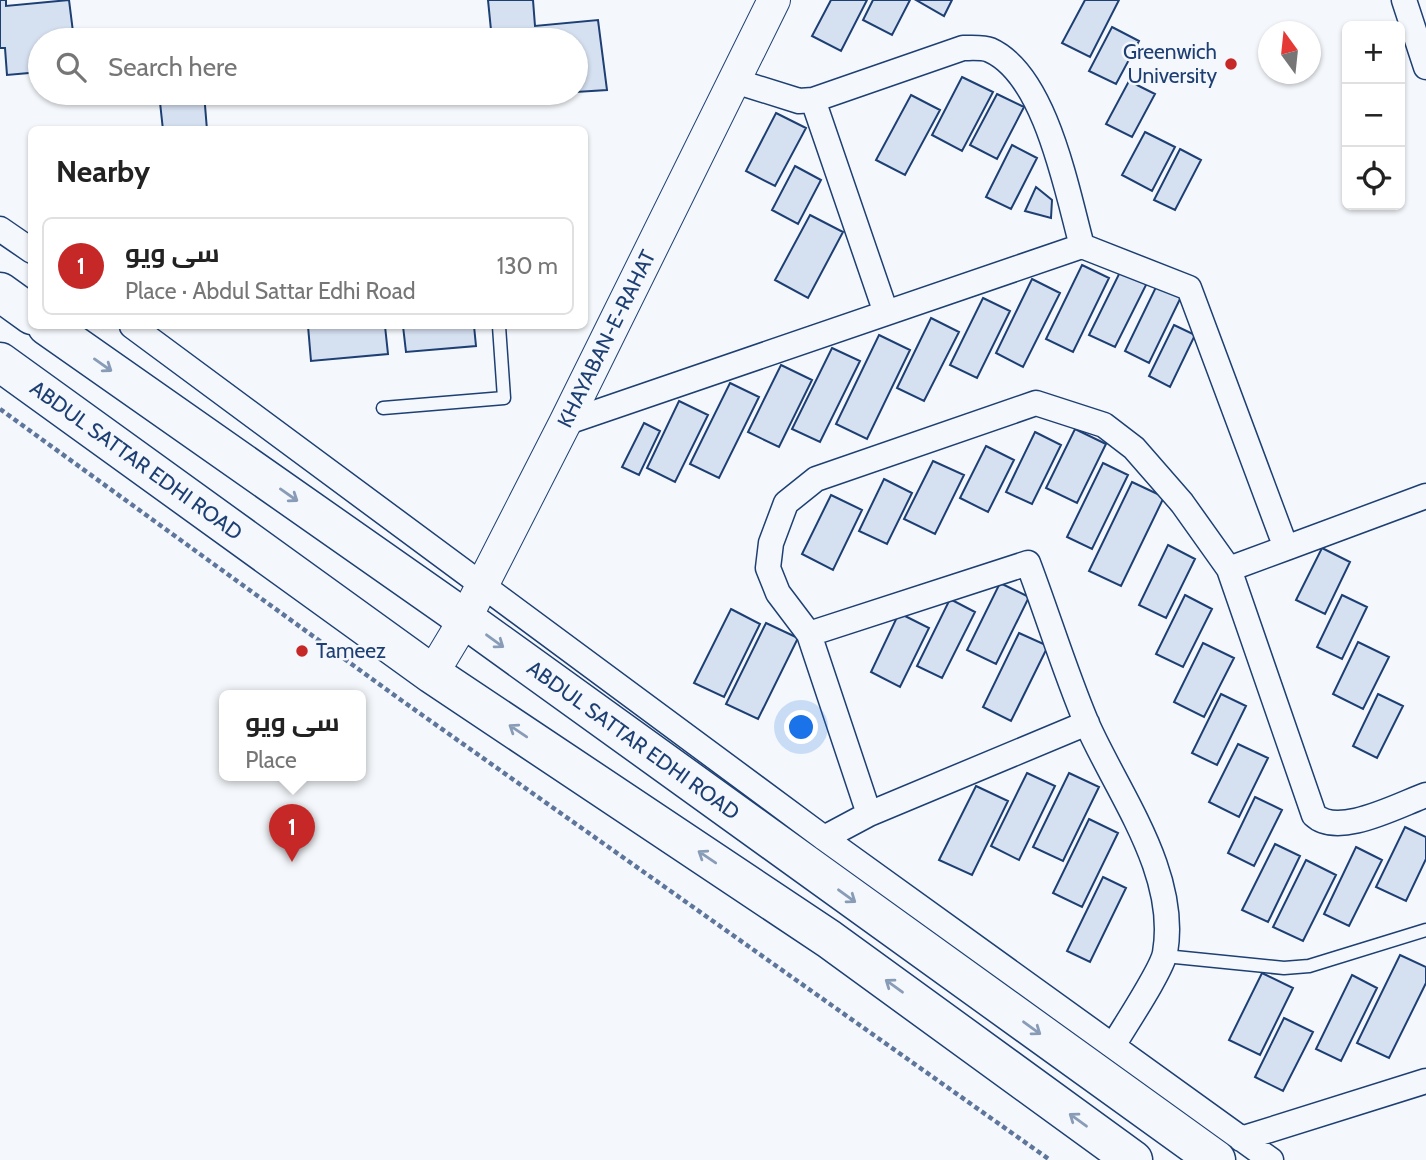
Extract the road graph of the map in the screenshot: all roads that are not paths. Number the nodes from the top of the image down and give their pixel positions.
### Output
1 (774, 0) edge
2 (1404, 0) edge
3 (1426, 67) edge
4 (735, 81) junction
5 (813, 100) junction
6 (0, 229) edge
7 (1082, 246) junction
8 (28, 249) edge
9 (0, 292) edge
10 (28, 312) edge
11 (886, 313) junction
12 (51, 329) edge
13 (136, 329) edge
14 (499, 329) edge
15 (0, 362) edge
16 (383, 408) dead end
17 (565, 423) junction
18 (1426, 496) edge
19 (1286, 548) junction
20 (1229, 569) junction
21 (482, 586) junction
22 (465, 619) junction
23 (809, 634) junction
24 (432, 674) junction
25 (1087, 723) junction
26 (1426, 795) edge
27 (869, 814) junction
28 (824, 838) junction
29 (1426, 930) edge
30 (1165, 956) junction
31 (1113, 1046) junction
32 (1426, 1081) edge
33 (1229, 1149) edge
34 (1133, 1160) edge
35 (1271, 1160) edge

1 - 4 street, KHAYABAN-E-RAHAT
2 - 3 street
4 - 5 street
4 - 17 street, KHAYABAN-E-RAHAT
5 - 7 street
5 - 11 street
6 - 8 street
7 - 11 street
7 - 19 street
9 - 10 main road
11 - 17 street
12 -> 22 main road, ABDUL SATTAR EDHI ROAD
13 - 21 street
14 - 16 lane
15 - 24 main road, ABDUL SATTAR EDHI ROAD
17 - 21 street, KHAYABAN-E-RAHAT
18 - 19 street
19 - 20 street
20 - 23 street
20 - 26 street
21 - 22 street, KHAYABAN-E-RAHAT
21 - 28 street
22 - 24 street, KHAYABAN-E-RAHAT
22 -> 33 main road, ABDUL SATTAR EDHI ROAD
23 - 25 street
23 - 27 street
34 -> 24 main road, ABDUL SATTAR EDHI ROAD
25 - 27 street
25 - 30 street
27 - 28 street
28 - 31 street
29 - 30 lane
30 - 31 street
31 - 33 street
32 - 33 street
33 - 35 street

